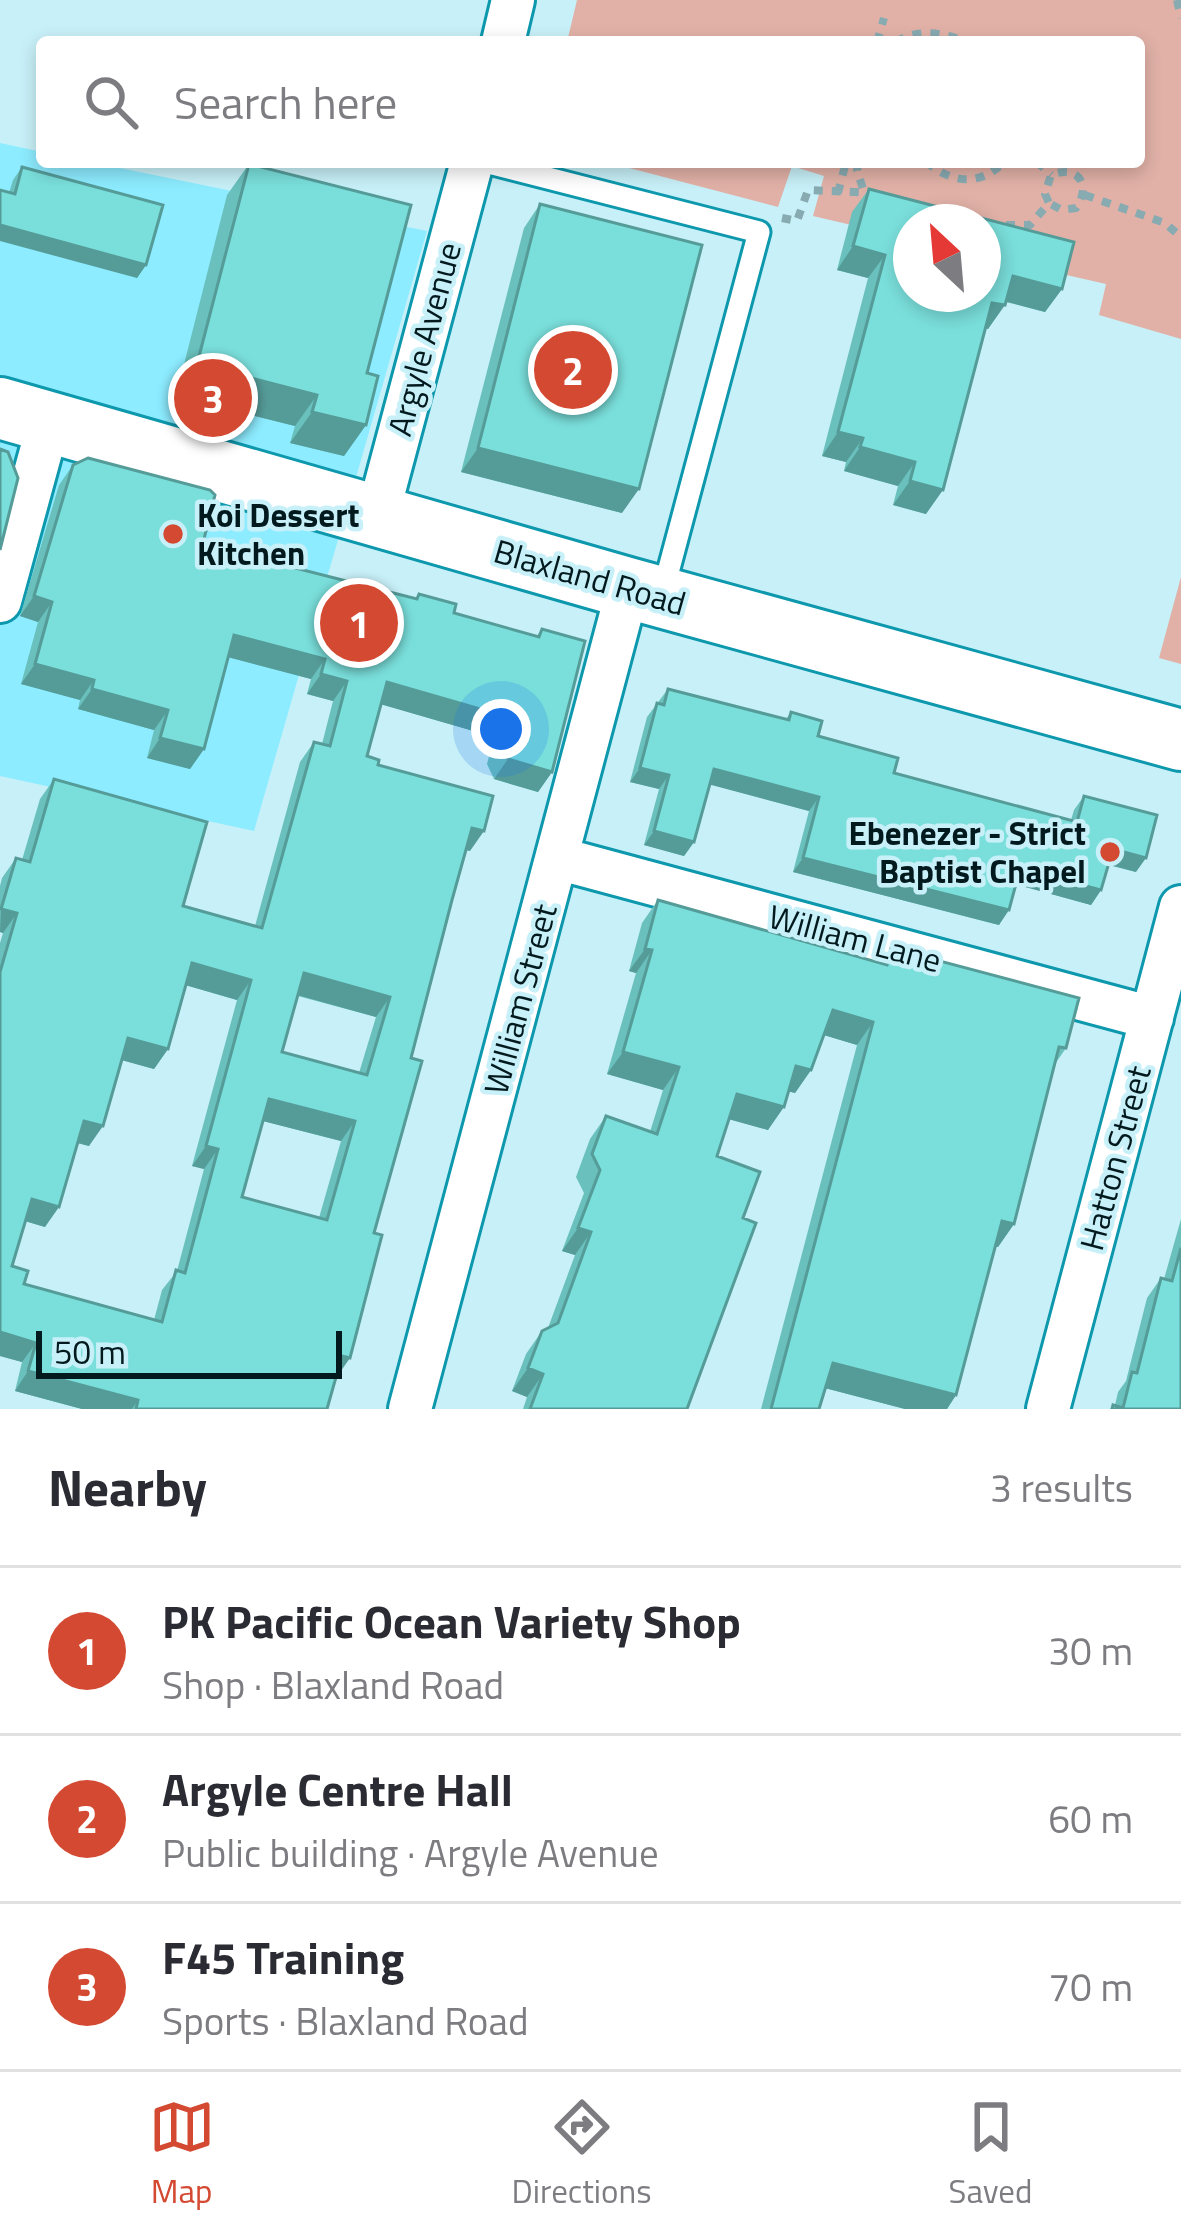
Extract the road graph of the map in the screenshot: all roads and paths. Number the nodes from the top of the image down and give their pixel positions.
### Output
1 (514, 0) edge
2 (1177, 0) edge
3 (884, 18) dead end
4 (1181, 18) edge
5 (504, 36) edge
6 (880, 36) edge
7 (905, 36) edge
8 (951, 36) edge
9 (470, 168) edge
10 (508, 168) edge
11 (844, 168) edge
12 (857, 168) edge
13 (934, 168) edge
14 (942, 168) edge
15 (996, 168) edge
16 (1043, 168) edge
17 (1074, 168) edge
18 (1077, 168) edge
19 (940, 173) junction
20 (1052, 176) junction
21 (862, 189) junction
22 (838, 193) junction
23 (884, 195) edge
24 (1085, 195) junction
25 (1048, 203) junction
26 (1001, 224) edge
27 (759, 232) junction
28 (1181, 238) edge
29 (25, 415) edge
30 (376, 517) junction
31 (645, 592) junction
32 (0, 601) edge
33 (1181, 740) edge
34 (557, 858) junction
35 (1181, 907) edge
36 (1152, 1018) junction
37 (410, 1409) edge
38 (1048, 1409) edge

1 - 5 street
2 - 4 path
3 - 6 path
7 - 8 path
9 - 30 street, Argyle Avenue
10 - 27 lane
11 - 22 path
12 - 21 path
13 - 19 path
14 - 19 path
15 - 19 path
16 - 20 path
17 - 20 path
18 - 24 path
20 - 25 path
21 - 22 path
21 - 23 path
22 - 27 path
24 - 25 path
24 - 28 path
25 - 26 path
27 - 31 lane
29 - 30 street, Blaxland Road
29 - 32 street
30 - 31 street, Blaxland Road
31 - 33 street, Blaxland Road
31 - 34 street, William Street
34 - 36 street, William Lane
34 - 37 street, William Street
35 - 36 street, Hatton Street
36 - 38 street, Hatton Street

